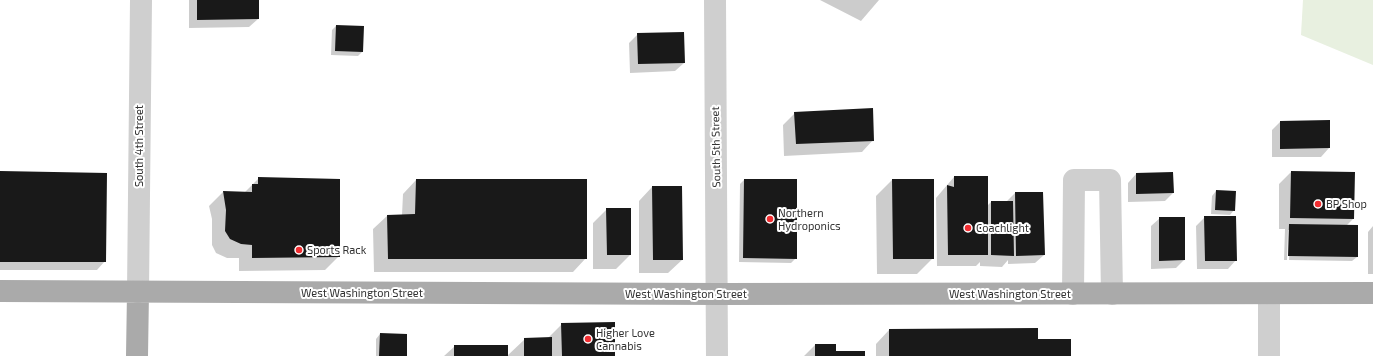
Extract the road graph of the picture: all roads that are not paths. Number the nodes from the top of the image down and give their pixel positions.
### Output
1 (140, 0) edge
2 (715, 0) edge
3 (0, 290) edge
4 (138, 292) junction
5 (718, 294) junction
6 (1073, 294) junction
7 (1112, 294) junction
8 (1269, 294) junction
9 (1373, 294) edge
10 (137, 356) edge
11 (717, 356) edge
12 (1269, 356) edge

1 - 4 street, South 4th Street
2 - 5 street, South 5th Street
3 - 4 main road, West Washington Street
4 - 5 main road, West Washington Street
4 - 10 main road
5 - 6 main road, West Washington Street
5 - 11 street, South 5th Street
6 - 7 main road, West Washington Street
6 - 7 street
7 - 8 main road, West Washington Street
8 - 9 main road, West Washington Street
8 - 12 street

